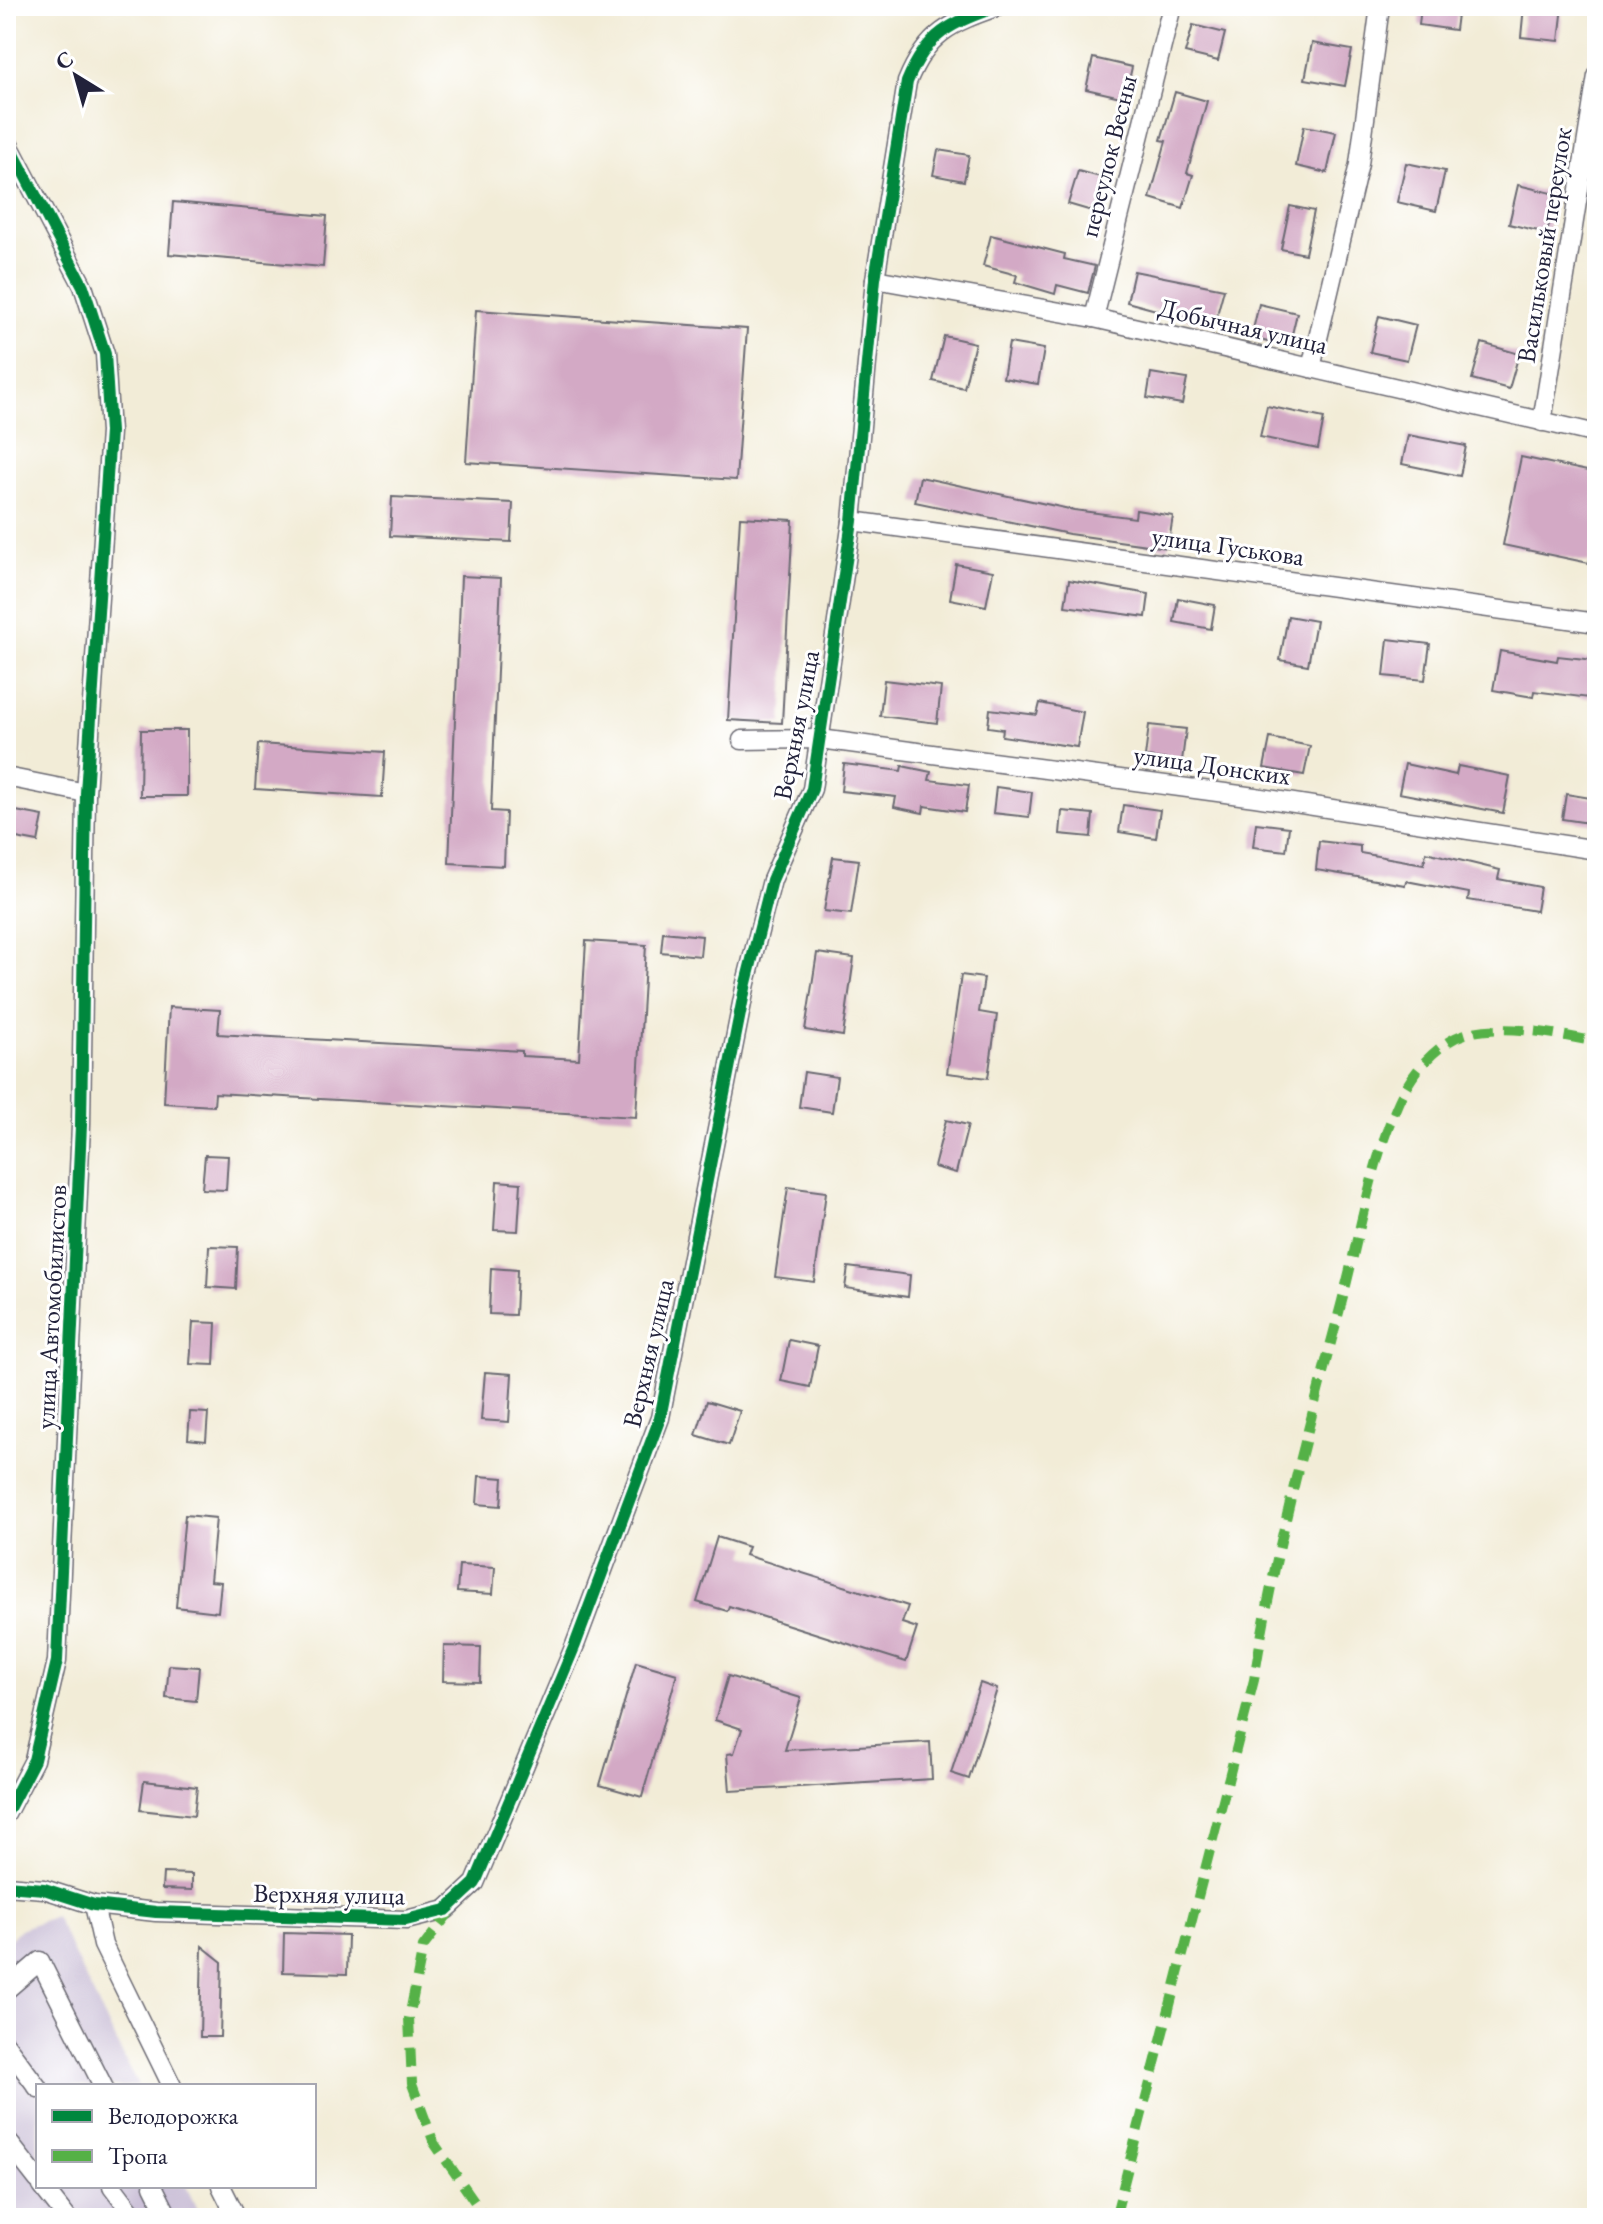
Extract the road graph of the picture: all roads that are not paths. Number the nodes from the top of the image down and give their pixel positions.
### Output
1 (999, 6) edge
2 (1172, 6) edge
3 (1380, 6) edge
4 (1597, 76) edge
5 (6, 139) edge
6 (875, 279) junction
7 (1094, 318) junction
8 (1311, 368) junction
9 (1542, 422) junction
10 (1597, 434) edge
11 (852, 521) junction
12 (1597, 623) edge
13 (820, 739) junction
14 (742, 740) dead end
15 (6, 777) edge
16 (86, 793) junction
17 (1597, 850) edge
18 (6, 1814) edge
19 (6, 1886) edge
20 (94, 1905) junction
21 (6, 1990) edge
22 (6, 2045) edge
23 (102, 2084) edge
24 (171, 2084) edge
25 (36, 2085) edge
26 (6, 2139) edge
27 (36, 2177) edge
28 (44, 2188) edge
29 (114, 2188) edge
30 (154, 2188) edge
31 (222, 2188) edge
32 (67, 2218) edge
33 (136, 2218) edge
34 (169, 2218) edge
35 (237, 2218) edge

1 - 6 street, Верхняя улица
2 - 7 street, переулок Весны
3 - 8 street
4 - 9 street, Васильковый переулок
5 - 16 street, улица Автомобилистов
6 - 7 street, Добычная улица
6 - 11 street, Верхняя улица
7 - 8 street, Добычная улица
8 - 9 street, Добычная улица
9 - 10 street, Добычная улица
11 - 12 street, улица Гуськова
11 - 13 street, Верхняя улица
13 - 14 street, улица Донских
13 - 17 street, улица Донских
13 - 20 street, Верхняя улица
15 - 16 street
16 - 18 street, улица Автомобилистов
19 - 20 street, Верхняя улица
20 - 24 street
21 - 23 street
22 - 25 street
26 - 27 street
28 - 32 street
29 - 33 street
30 - 34 street
31 - 35 street

